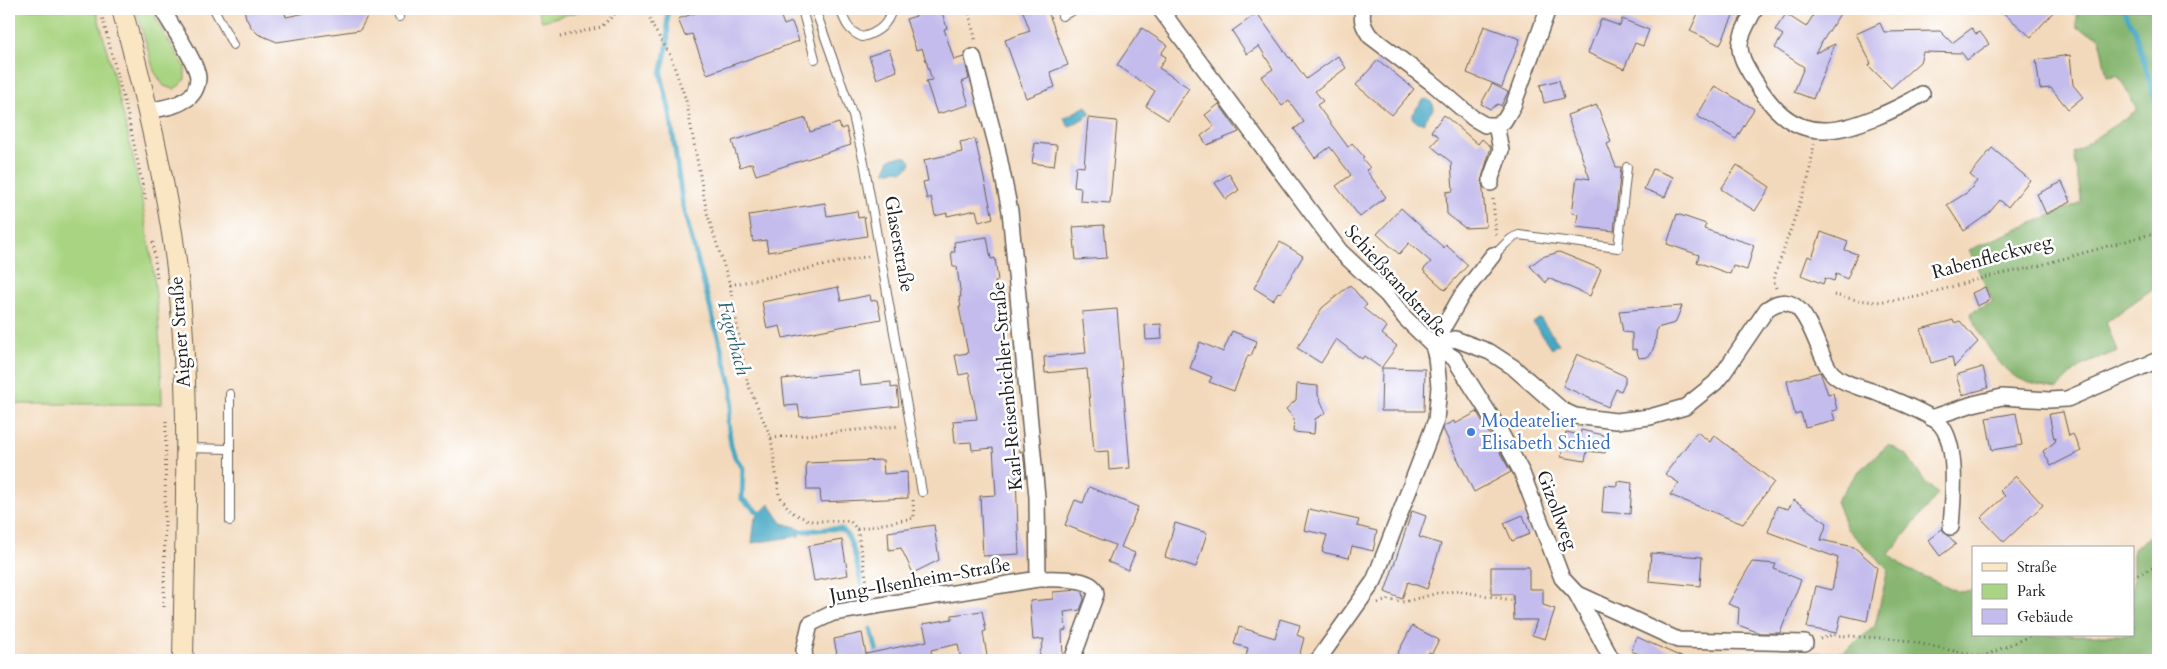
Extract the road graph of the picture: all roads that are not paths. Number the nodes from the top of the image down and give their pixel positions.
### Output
1 (122, 9) edge
2 (164, 9) edge
3 (214, 9) edge
4 (397, 9) edge
5 (802, 9) edge
6 (815, 9) edge
7 (840, 9) edge
8 (892, 9) edge
9 (1076, 9) edge
10 (1160, 9) edge
11 (1363, 9) edge
12 (1548, 9) edge
13 (1755, 9) edge
14 (1062, 16) dead end
15 (399, 17) dead end
16 (233, 45) dead end
17 (815, 59) dead end
18 (974, 62) road end
19 (1922, 94) dead end
20 (148, 111) junction
21 (1496, 125) junction
22 (1627, 167) dead end
23 (1491, 183) road end
24 (1493, 255) joint
25 (1433, 345) junction
26 (2158, 360) edge
27 (230, 394) dead end
28 (1931, 418) junction
29 (185, 448) junction
30 (230, 449) junction
31 (922, 492) road end
32 (230, 521) dead end
33 (1950, 527) dead end
34 (1038, 579) junction
35 (1576, 593) junction
36 (1805, 643) road end
37 (184, 660) edge
38 (805, 660) edge
39 (1072, 660) edge
40 (1318, 660) edge
41 (1612, 660) edge

1 - 20 main road, Aigner Straße
2 - 20 street
3 - 16 lane
4 - 15 lane
5 - 17 lane
6 - 31 lane, Glaserstraße
7 - 8 lane
9 - 14 lane
10 - 25 street, Schießstandstraße
11 - 21 street
12 - 21 street
13 - 19 street
18 - 34 street, Karl-Reisenbichler-Straße
20 - 29 main road, Aigner Straße
21 - 23 street
22 - 24 lane
24 - 25 street
25 - 28 street
25 - 35 street, Gizollweg
25 - 40 street, Schießstandstraße
26 - 28 street
27 - 30 lane
28 - 33 street
29 - 30 lane
29 - 37 main road, Aigner Straße
30 - 32 lane
34 - 38 street, Jung-Ilsenheim-Straße
34 - 39 street
35 - 36 street, Gizollweg
35 - 41 street, Gizollweg

